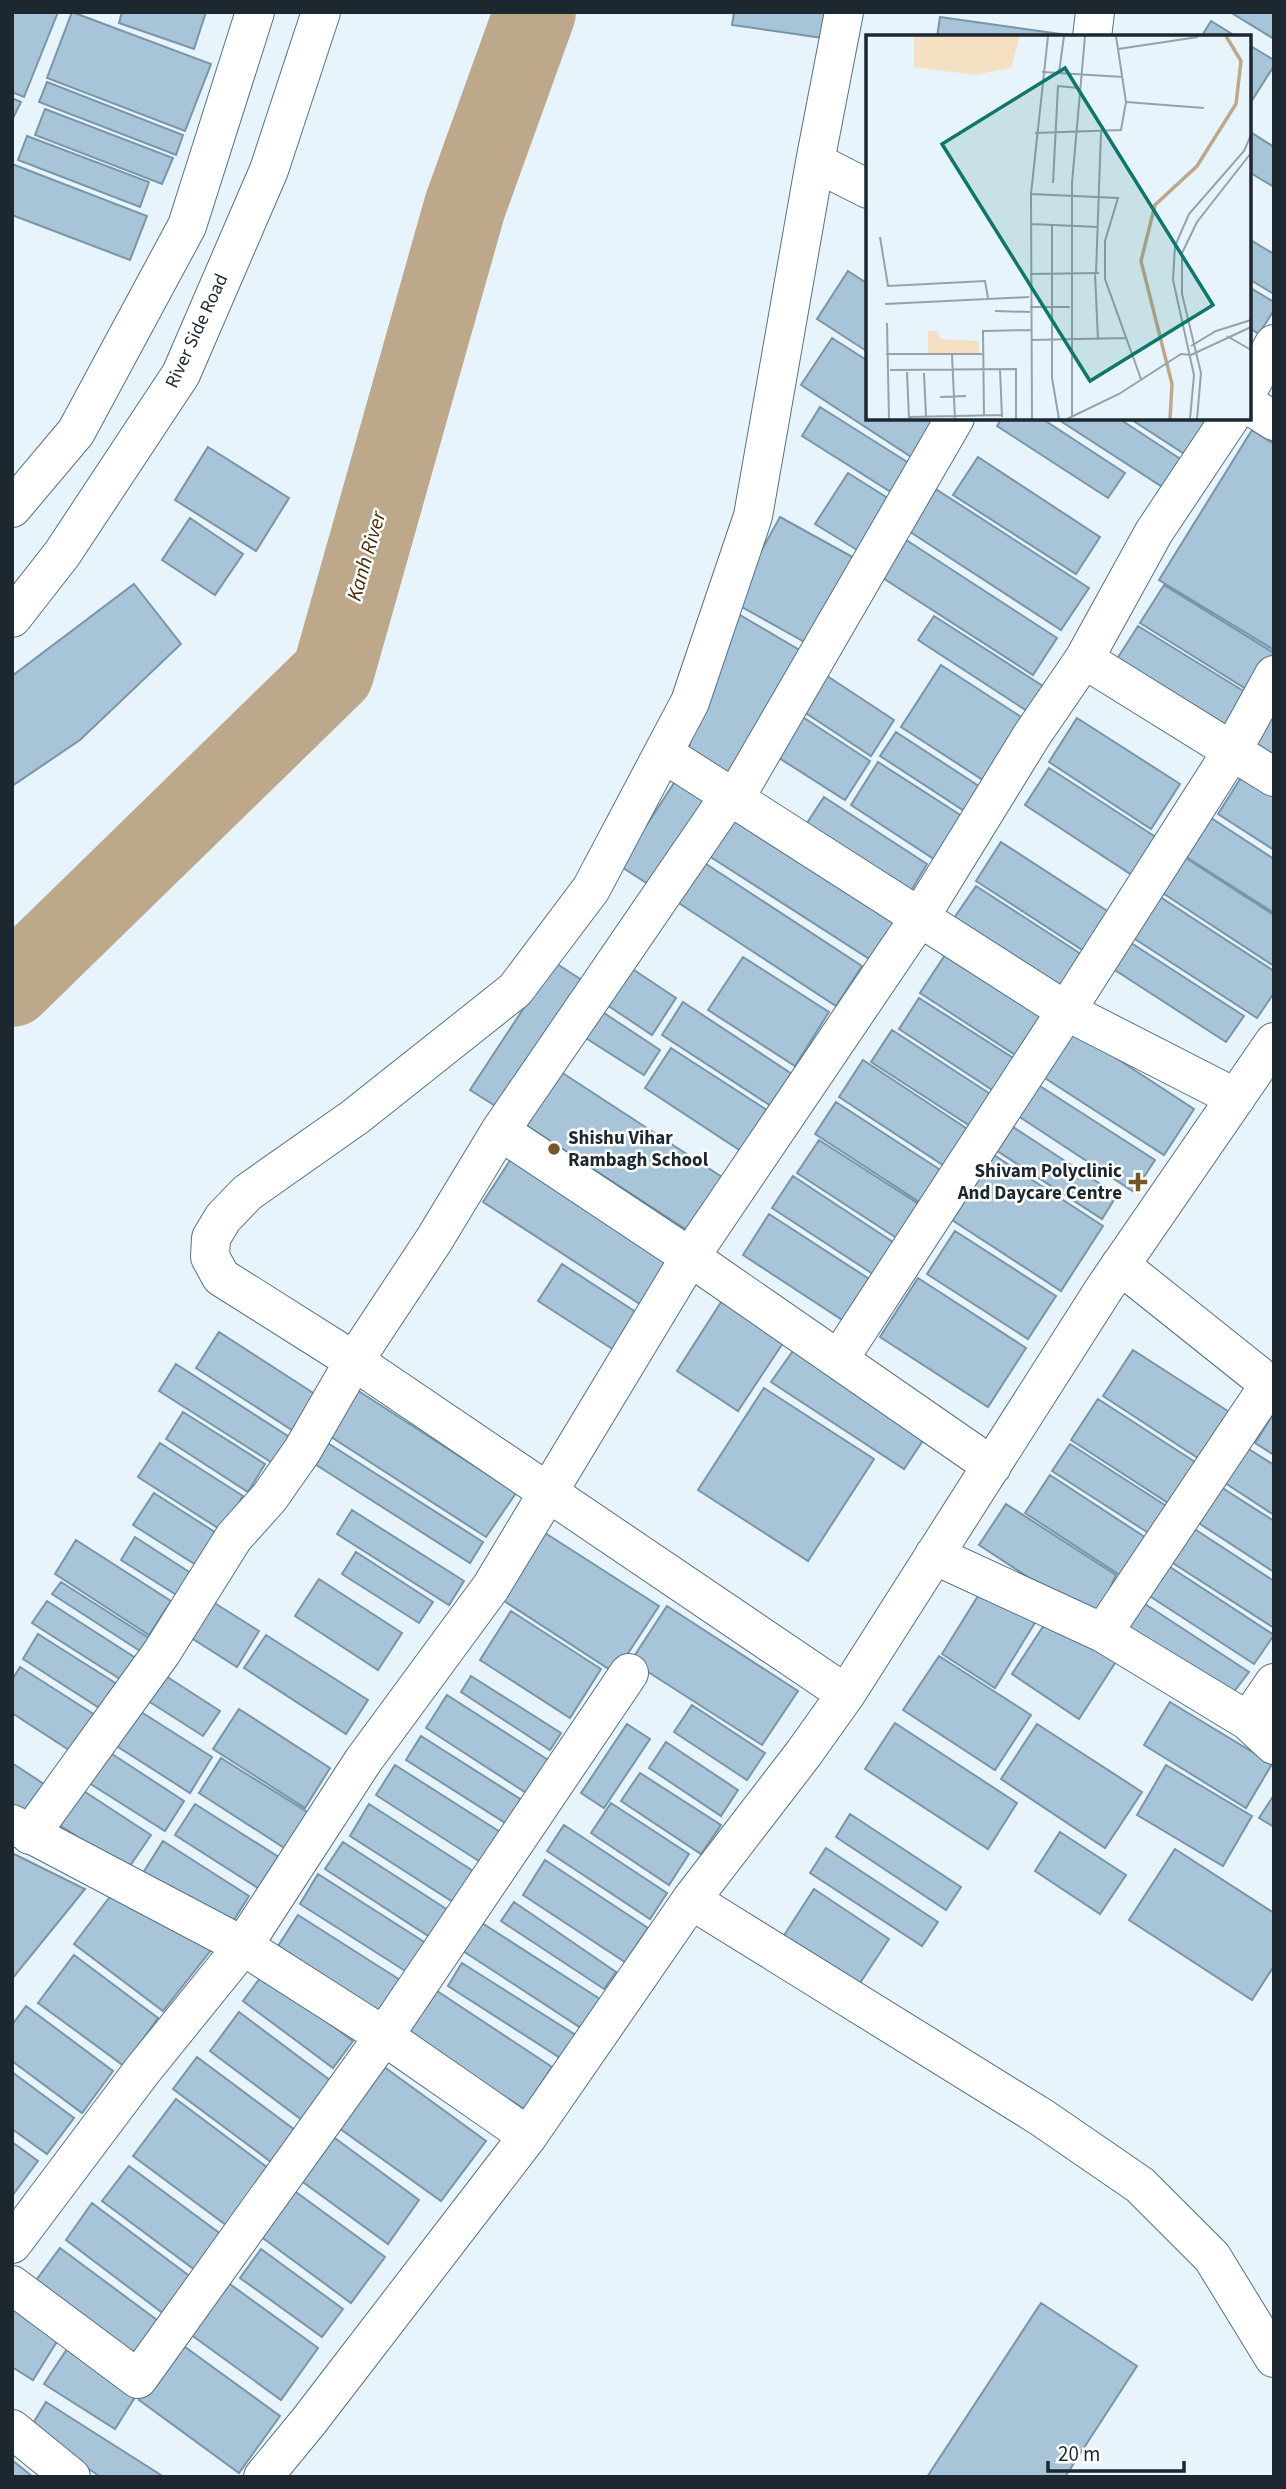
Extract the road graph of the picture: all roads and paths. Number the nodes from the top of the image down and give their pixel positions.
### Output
1 (255, 12) edge
2 (321, 12) edge
3 (844, 12) edge
4 (1095, 12) edge
5 (1091, 35) edge
6 (815, 162) junction
7 (866, 188) edge
8 (1274, 344) edge
9 (1251, 384) edge
10 (1251, 406) edge
11 (954, 420) edge
12 (1229, 420) edge
13 (1274, 421) edge
14 (12, 508) edge
15 (12, 618) edge
16 (1084, 659) junction
17 (1274, 674) edge
18 (1232, 751) junction
19 (663, 753) junction
20 (1274, 777) edge
21 (732, 796) junction
22 (919, 917) junction
23 (1066, 1011) junction
24 (1274, 1042) edge
25 (1236, 1098) junction
26 (500, 1131) junction
27 (690, 1257) junction
28 (1120, 1265) junction
29 (839, 1359) junction
30 (354, 1361) junction
31 (1272, 1386) edge
32 (992, 1465) junction
33 (548, 1491) junction
34 (934, 1555) junction
35 (1103, 1633) junction
36 (629, 1673) dead end
37 (1274, 1683) edge
38 (846, 1694) junction
39 (1261, 1733) edge
40 (21, 1829) edge
41 (691, 1900) junction
42 (243, 1946) junction
43 (384, 2036) junction
44 (528, 2136) junction
45 (12, 2244) edge
46 (12, 2285) edge
47 (1274, 2358) edge
48 (12, 2428) edge
49 (68, 2476) edge
50 (263, 2477) edge

1 - 14 street
2 - 15 street, River Side Road
3 - 6 street
4 - 5 street
6 - 7 street
6 - 19 street
8 - 9 street
10 - 13 street
11 - 21 street
12 - 16 street
16 - 18 street
16 - 22 street
17 - 18 street
18 - 20 street
18 - 23 street
19 - 21 street
19 - 30 street
21 - 22 street
21 - 26 street
22 - 23 street
22 - 27 street
23 - 25 street
23 - 29 street
24 - 25 street
25 - 28 street
26 - 27 street
26 - 30 street
27 - 29 street
27 - 33 street
28 - 31 street
28 - 32 street
29 - 32 street
30 - 33 street
30 - 40 street
31 - 35 street
32 - 34 street
33 - 38 street
33 - 42 street
34 - 35 street
34 - 38 street
35 - 39 street
36 - 43 street
37 - 39 street
38 - 41 street
40 - 42 street
41 - 44 street
41 - 47 street
42 - 43 street
42 - 45 street
43 - 44 street
43 - 46 street
44 - 50 street
48 - 49 street

